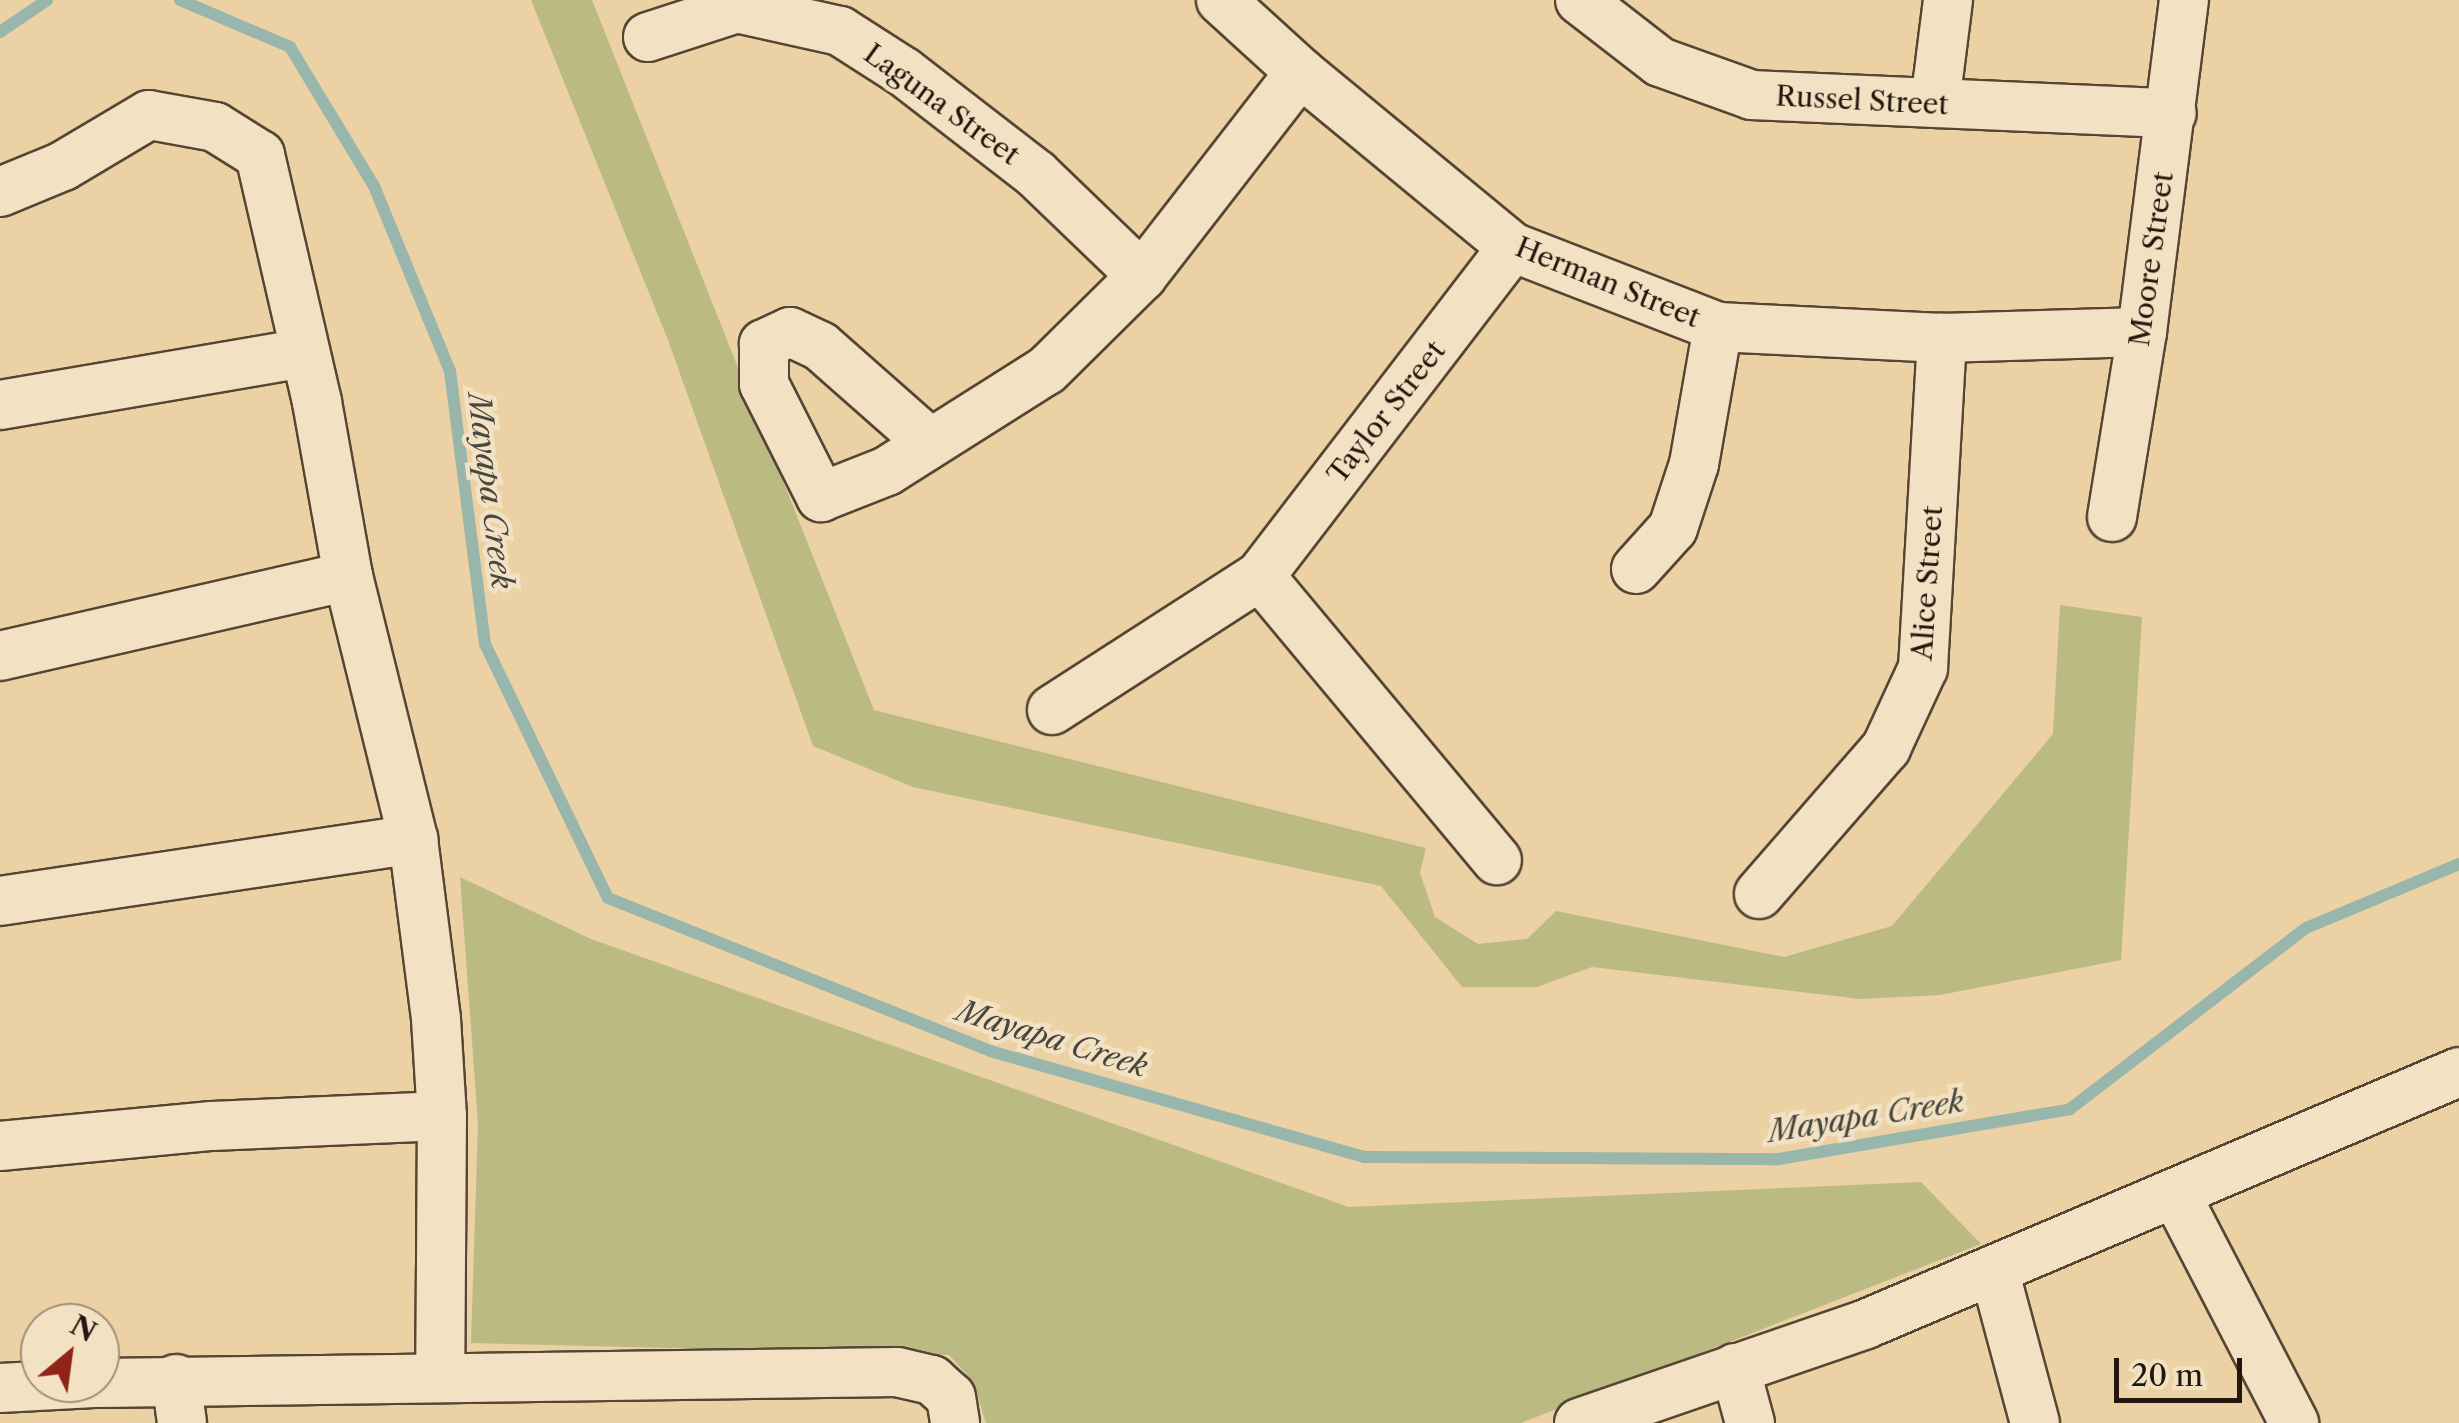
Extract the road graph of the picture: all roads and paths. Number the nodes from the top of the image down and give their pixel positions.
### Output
1 (1221, 0) edge
2 (1580, 0) edge
3 (1948, 0) edge
4 (2184, 0) edge
5 (648, 38) dead end
6 (1300, 72) junction
7 (1935, 103) junction
8 (2172, 113) junction
9 (0, 192) edge
10 (1512, 247) junction
11 (1142, 276) junction
12 (1718, 326) junction
13 (2142, 332) junction
14 (1942, 338) junction
15 (305, 352) junction
16 (0, 405) edge
17 (929, 442) dead end
18 (2112, 517) dead end
19 (1636, 569) dead end
20 (348, 576) junction
21 (1260, 576) junction
22 (0, 656) edge
23 (1052, 710) dead end
24 (413, 839) junction
25 (1498, 860) dead end
26 (1758, 894) dead end
27 (0, 901) edge
28 (2459, 1072) edge
29 (442, 1116) junction
30 (0, 1146) edge
31 (2175, 1193) junction
32 (1994, 1270) junction
33 (1735, 1368) junction
34 (440, 1376) junction
35 (120, 1388) edge
36 (179, 1401) edge
37 (955, 1423) edge
38 (1579, 1423) edge
39 (1750, 1423) edge
40 (2035, 1423) edge
41 (2294, 1423) edge

1 - 6 street, Herman Street
2 - 7 street, Russel Street
3 - 7 street
4 - 8 street, Moore Street
5 - 11 street, Laguna Street
6 - 10 street, Herman Street
6 - 11 street
7 - 8 street, Russel Street
8 - 13 street, Moore Street
9 - 15 street
10 - 12 street, Herman Street
10 - 21 street, Taylor Street
11 - 17 street
12 - 14 street, Herman Street
12 - 19 street
13 - 14 street, Herman Street
13 - 18 street, Moore Street
14 - 26 street, Alice Street
15 - 16 street
15 - 20 street
20 - 22 street
20 - 24 street
21 - 23 street, Taylor Street
21 - 25 street
24 - 27 street
24 - 29 street
28 - 31 street
29 - 30 street
29 - 34 street
31 - 32 street
31 - 41 street
32 - 33 street
32 - 40 street
33 - 38 street
33 - 39 street
34 - 36 street
34 - 37 street
35 - 36 street

